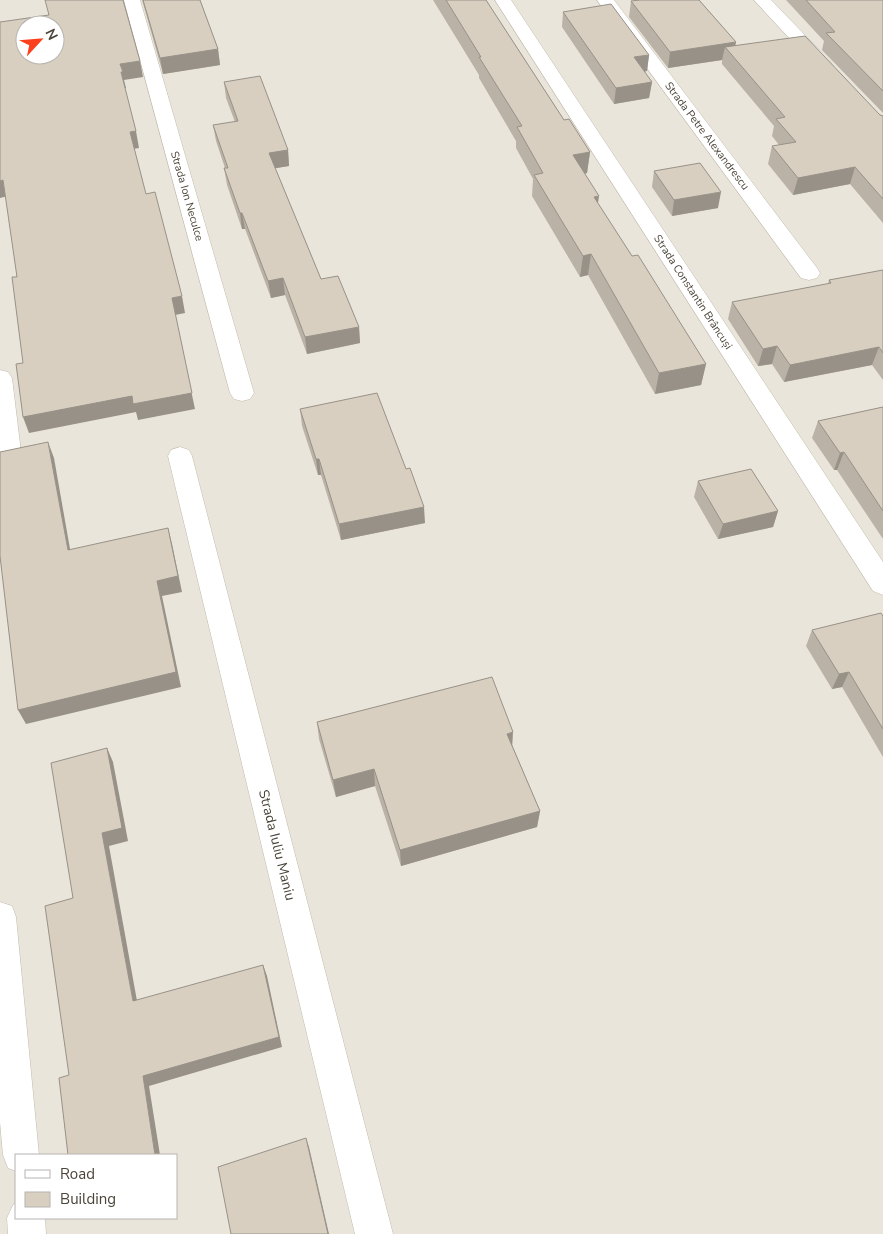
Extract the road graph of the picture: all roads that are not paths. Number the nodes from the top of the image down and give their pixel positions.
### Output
1 (132, 0) edge
2 (503, 0) edge
3 (605, 0) edge
4 (762, 0) edge
5 (836, 77) edge
6 (809, 273) dead end
7 (0, 378) edge
8 (242, 393) dead end
9 (9, 452) edge
10 (180, 456) dead end
11 (883, 584) edge
12 (0, 917) edge
13 (21, 1154) edge
14 (26, 1219) edge
15 (27, 1234) edge
16 (374, 1234) edge

1 - 8 street, Strada Ion Neculce
2 - 11 street, Strada Constantin Brâncuși
3 - 6 street, Strada Petre Alexandrescu
4 - 5 street
7 - 9 street
10 - 16 street, Strada Iuliu Maniu
12 - 13 street
14 - 15 street

